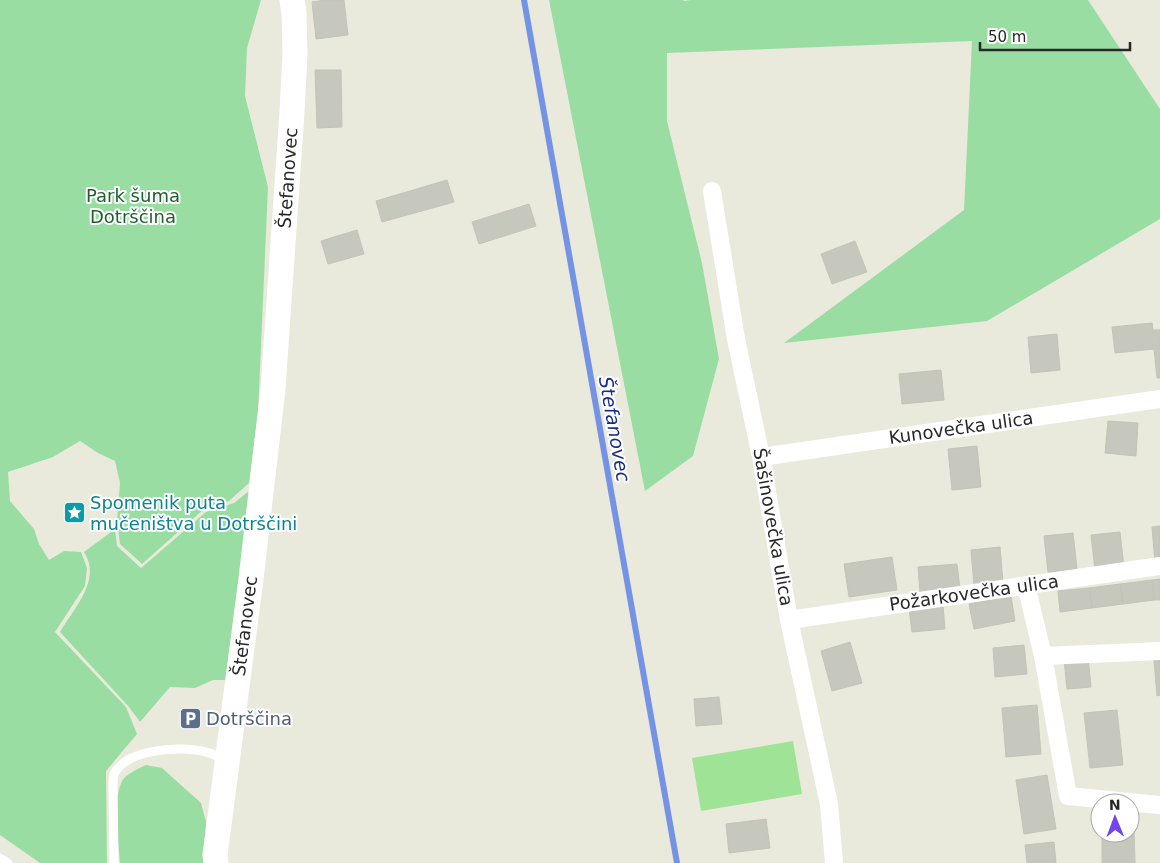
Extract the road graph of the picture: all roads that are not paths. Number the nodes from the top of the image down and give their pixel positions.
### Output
1 (292, 0) edge
2 (712, 191) dead end
3 (1160, 399) edge
4 (761, 458) junction
5 (1160, 566) edge
6 (1026, 585) junction
7 (789, 620) junction
8 (1160, 651) edge
9 (1042, 656) junction
10 (227, 761) junction
11 (1160, 805) edge
12 (0, 858) edge
13 (8, 863) edge
14 (114, 863) edge
15 (216, 863) edge
16 (834, 863) edge

1 - 10 street, Štefanovec
2 - 4 street, Šašinovečka ulica
3 - 4 street, Kunovečka ulica
4 - 7 street, Šašinovečka ulica
5 - 6 street, Požarkovečka ulica
6 - 7 street, Požarkovečka ulica
6 - 9 street
7 - 16 street, Šašinovečka ulica
8 - 9 street
9 - 11 street
10 - 14 lane
10 - 15 street, Štefanovec
12 - 13 lane

